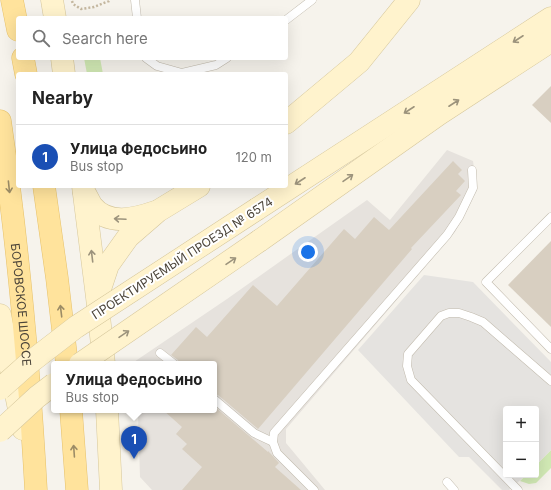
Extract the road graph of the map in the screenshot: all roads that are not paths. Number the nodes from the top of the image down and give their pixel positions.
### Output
1 (12, 0) edge
2 (52, 0) edge
3 (135, 0) edge
4 (312, 0) edge
5 (410, 0) edge
6 (55, 16) edge
7 (137, 16) edge
8 (288, 18) edge
9 (551, 18) edge
10 (16, 20) edge
11 (551, 41) edge
12 (23, 60) edge
13 (62, 60) edge
14 (149, 60) edge
15 (224, 60) edge
16 (26, 72) edge
17 (64, 72) edge
18 (178, 72) edge
19 (186, 72) edge
20 (0, 121) edge
21 (288, 121) edge
22 (472, 170) dead end
23 (44, 188) edge
24 (196, 188) edge
25 (84, 189) edge
26 (158, 211) junction
27 (551, 217) edge
28 (97, 297) junction
29 (0, 315) edge
30 (551, 349) edge
31 (160, 353) dead end
32 (67, 361) edge
33 (84, 361) edge
34 (104, 361) edge
35 (170, 361) edge
36 (551, 381) edge
37 (51, 386) edge
38 (0, 389) edge
39 (217, 402) edge
40 (71, 413) edge
41 (107, 413) edge
42 (0, 431) edge
43 (274, 442) junction
44 (447, 482) dead end
45 (31, 490) edge
46 (36, 490) edge
47 (77, 490) edge
48 (111, 490) edge
49 (314, 490) edge
50 (454, 490) edge
51 (518, 490) edge

1 - 10 main road
2 - 6 main road
3 - 7 lane
4 - 8 lane
5 - 21 main road
9 -> 38 main road, ПРОЕКТИРУЕМЫЙ ПРОЕЗД № 6574, bridge
33 -> 11 main road, bridge
12 - 16 main road
13 - 17 main road
14 - 18 lane
15 - 19 lane
20 -> 46 main road, БОРОВСКОЕ ШОССЕ
22 - 43 lane
32 -> 23 main road
24 - 26 main road
26 -> 25 main road
28 -> 25 main road
26 - 28 main road
27 - 30 lane
28 - 34 main road
29 - 45 main road
31 - 35 lane
36 - 51 lane
37 - 42 main road, bridge
39 - 43 lane
47 -> 40 main road
41 - 48 main road
43 - 49 lane
44 - 50 lane

